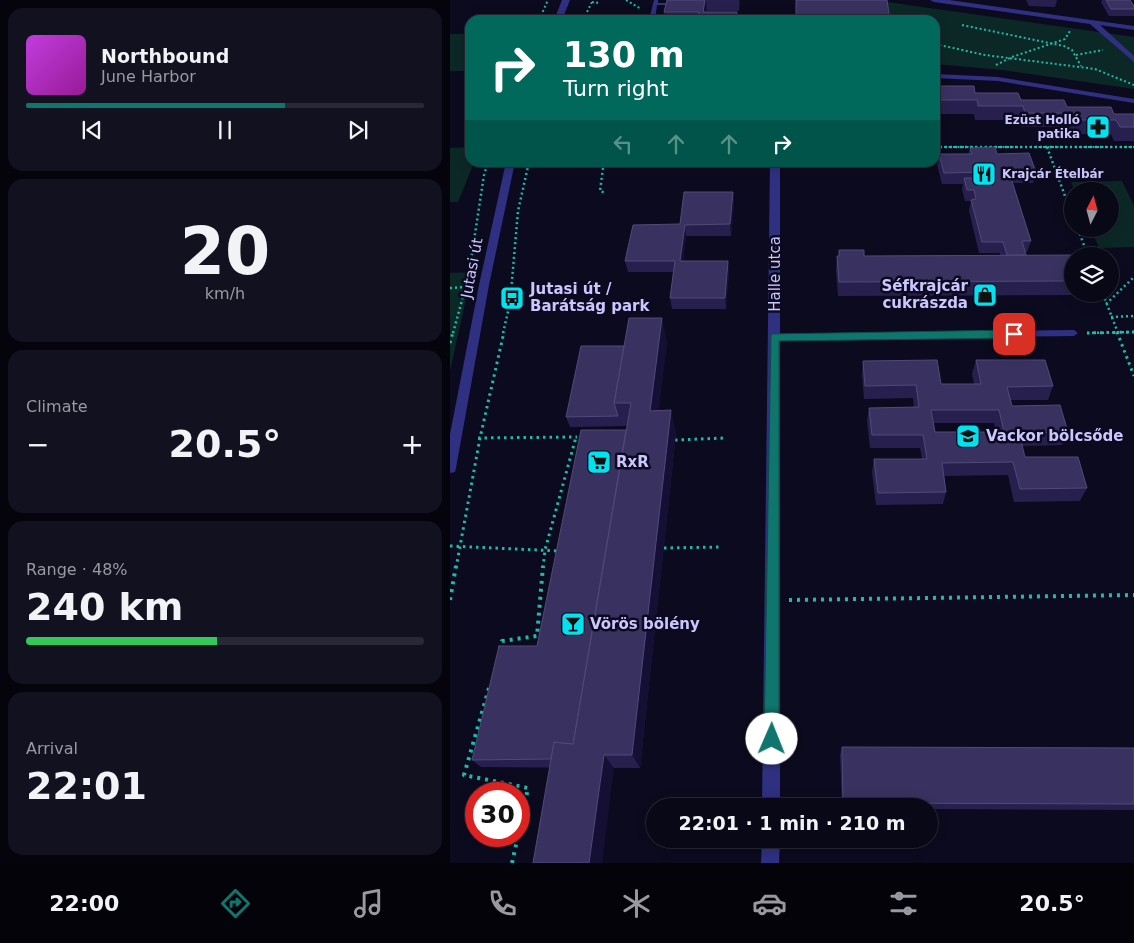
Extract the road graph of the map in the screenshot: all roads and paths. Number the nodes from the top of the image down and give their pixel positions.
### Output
1 (548, 0) edge
2 (566, 0) edge
3 (598, 0) edge
4 (685, 0) edge
5 (934, 0) edge
6 (593, 1) edge
7 (655, 2) edge
8 (541, 15) edge
9 (560, 15) edge
10 (586, 15) edge
11 (653, 15) edge
12 (1094, 23) junction
13 (962, 25) dead end
14 (1070, 28) dead end
15 (1134, 28) edge
16 (1055, 43) junction
17 (940, 45) edge
18 (1121, 48) junction
19 (1076, 56) junction
20 (1012, 57) junction
21 (1134, 60) edge
22 (996, 65) dead end
23 (1082, 67) junction
24 (940, 76) edge
25 (1134, 85) edge
26 (1134, 101) edge
27 (940, 147) edge
28 (976, 147) junction
29 (1047, 147) junction
30 (1134, 147) edge
31 (977, 154) edge
32 (486, 167) edge
33 (509, 167) edge
34 (529, 167) edge
35 (776, 167) edge
36 (602, 168) dead end
37 (606, 193) dead end
38 (1064, 193) edge
39 (469, 269) dead end
40 (1134, 277) edge
41 (468, 278) dead end
42 (466, 287) junction
43 (450, 288) edge
44 (1106, 304) joint
45 (1134, 316) edge
46 (1111, 317) junction
47 (1134, 332) edge
48 (1074, 333) joint
49 (1118, 333) junction
50 (774, 337) junction
51 (451, 341) edge
52 (1134, 376) edge
53 (576, 437) junction
54 (585, 437) edge
55 (455, 438) junction
56 (480, 438) junction
57 (725, 438) dead end
58 (675, 440) dead end
59 (450, 468) edge
60 (450, 546) edge
61 (459, 547) junction
62 (720, 547) dead end
63 (664, 548) dead end
64 (546, 550) junction
65 (564, 551) edge
66 (1134, 595) edge
67 (450, 600) edge
68 (774, 600) junction
69 (499, 651) edge
70 (491, 680) edge
71 (498, 782) edge
72 (771, 798) edge
73 (516, 847) edge
74 (771, 848) edge
75 (512, 863) edge
76 (770, 863) edge

1 - 8 path
2 - 9 street
3 - 6 path
4 - 7 lane
5 - 12 street
6 - 10 path
7 - 11 lane
12 - 15 street
12 - 18 street
13 - 16 path
14 - 16 path
16 - 19 path
16 - 20 path
17 - 20 path
18 - 19 path
18 - 21 street
19 - 23 path
20 - 22 path
20 - 23 path
23 - 25 path
24 - 26 street
27 - 28 path
28 - 29 path
28 - 31 path
29 - 30 path
29 - 38 path
32 - 39 path
33 - 55 street, Jutasi út
34 - 56 path
35 - 50 street, Halle utca
36 - 37 path
40 - 44 path
41 - 42 path
42 - 43 path
42 - 51 path
44 - 46 path
45 - 46 path
46 - 49 path
47 - 49 path
48 - 49 path
48 - 50 lane
49 - 52 path
50 - 68 street, Halle utca
53 - 54 path
53 - 56 path
53 - 64 path
55 - 56 path
55 - 59 street, Jutasi út
56 - 61 path
57 - 58 path
60 - 61 path
61 - 64 path
61 - 67 path
62 - 63 path
64 - 65 path
64 - 69 path
66 - 68 path
68 - 72 street, Halle utca
70 - 71 path
73 - 75 path
74 - 76 street

